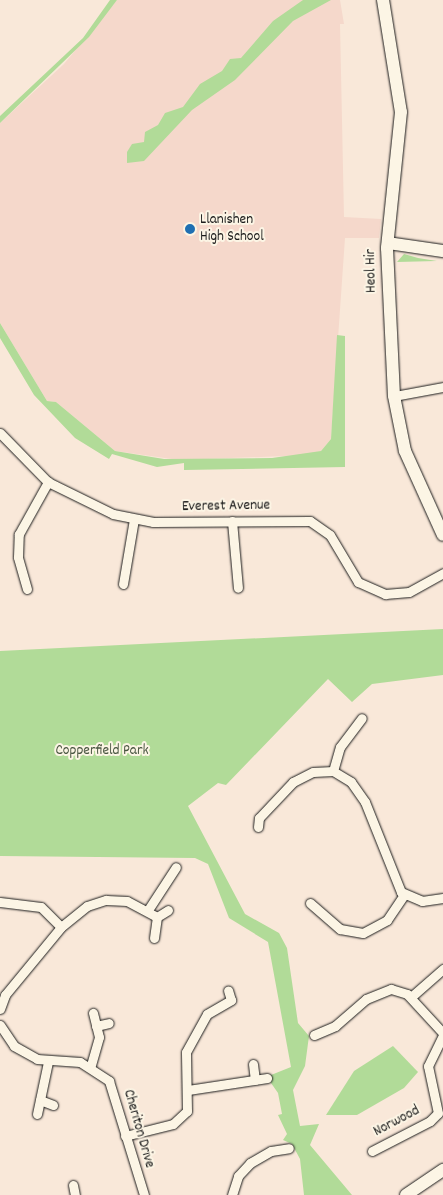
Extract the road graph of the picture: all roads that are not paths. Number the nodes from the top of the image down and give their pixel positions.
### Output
1 (383, 0) edge
2 (388, 243) junction
3 (443, 252) edge
4 (443, 387) edge
5 (394, 396) junction
6 (0, 433) edge
7 (48, 482) junction
8 (134, 519) junction
9 (232, 520) junction
10 (443, 535) edge
11 (443, 573) edge
12 (123, 584) dead end
13 (238, 588) dead end
14 (27, 589) dead end
15 (362, 718) dead end
16 (333, 772) junction
17 (258, 827) dead end
18 (180, 880) dead end
19 (404, 895) junction
20 (443, 898) edge
21 (0, 902) edge
22 (310, 903) dead end
23 (148, 910) junction
24 (168, 910) dead end
25 (157, 917) junction
26 (62, 927) junction
27 (154, 938) dead end
28 (443, 969) edge
29 (228, 990) dead end
30 (411, 997) junction
31 (0, 1009) edge
32 (93, 1013) dead end
33 (108, 1023) dead end
34 (0, 1026) edge
35 (96, 1026) junction
36 (443, 1034) edge
37 (314, 1035) dead end
38 (48, 1062) junction
39 (252, 1064) dead end
40 (91, 1065) junction
41 (267, 1078) dead end
42 (256, 1080) junction
43 (188, 1090) junction
44 (40, 1100) junction
45 (53, 1105) dead end
46 (37, 1114) dead end
47 (125, 1136) junction
48 (276, 1140) dead end
49 (290, 1148) dead end
50 (278, 1150) junction
51 (372, 1151) dead end
52 (443, 1170) edge
53 (73, 1185) dead end
54 (75, 1195) edge
55 (144, 1195) edge
56 (232, 1195) edge
57 (406, 1195) edge

1 - 2 street, Heol Hir
2 - 3 street
2 - 5 street, Heol Hir
4 - 5 street
5 - 10 street, Heol Hir
6 - 7 street, Everest Avenue
7 - 8 street, Everest Avenue
7 - 14 street
8 - 9 street, Everest Avenue
8 - 12 street
9 - 11 street, Everest Avenue
9 - 13 street
15 - 16 street
16 - 17 street
16 - 19 street
18 - 23 street
19 - 20 street
19 - 22 street
21 - 26 street
23 - 25 street
23 - 26 street
24 - 25 street
25 - 27 street
26 - 31 street
28 - 30 street
29 - 43 street
30 - 36 street, Norwood
30 - 37 street
32 - 35 street
33 - 35 street
34 - 38 street
35 - 40 street
36 - 51 street, Norwood
38 - 40 street
38 - 44 street
39 - 42 street
40 - 47 street, Cheriton Drive
41 - 42 street
42 - 43 street
43 - 47 street
44 - 45 street
44 - 46 street
47 - 55 street, Cheriton Drive
48 - 50 street
49 - 50 street
50 - 56 street
52 - 57 street
53 - 54 street

